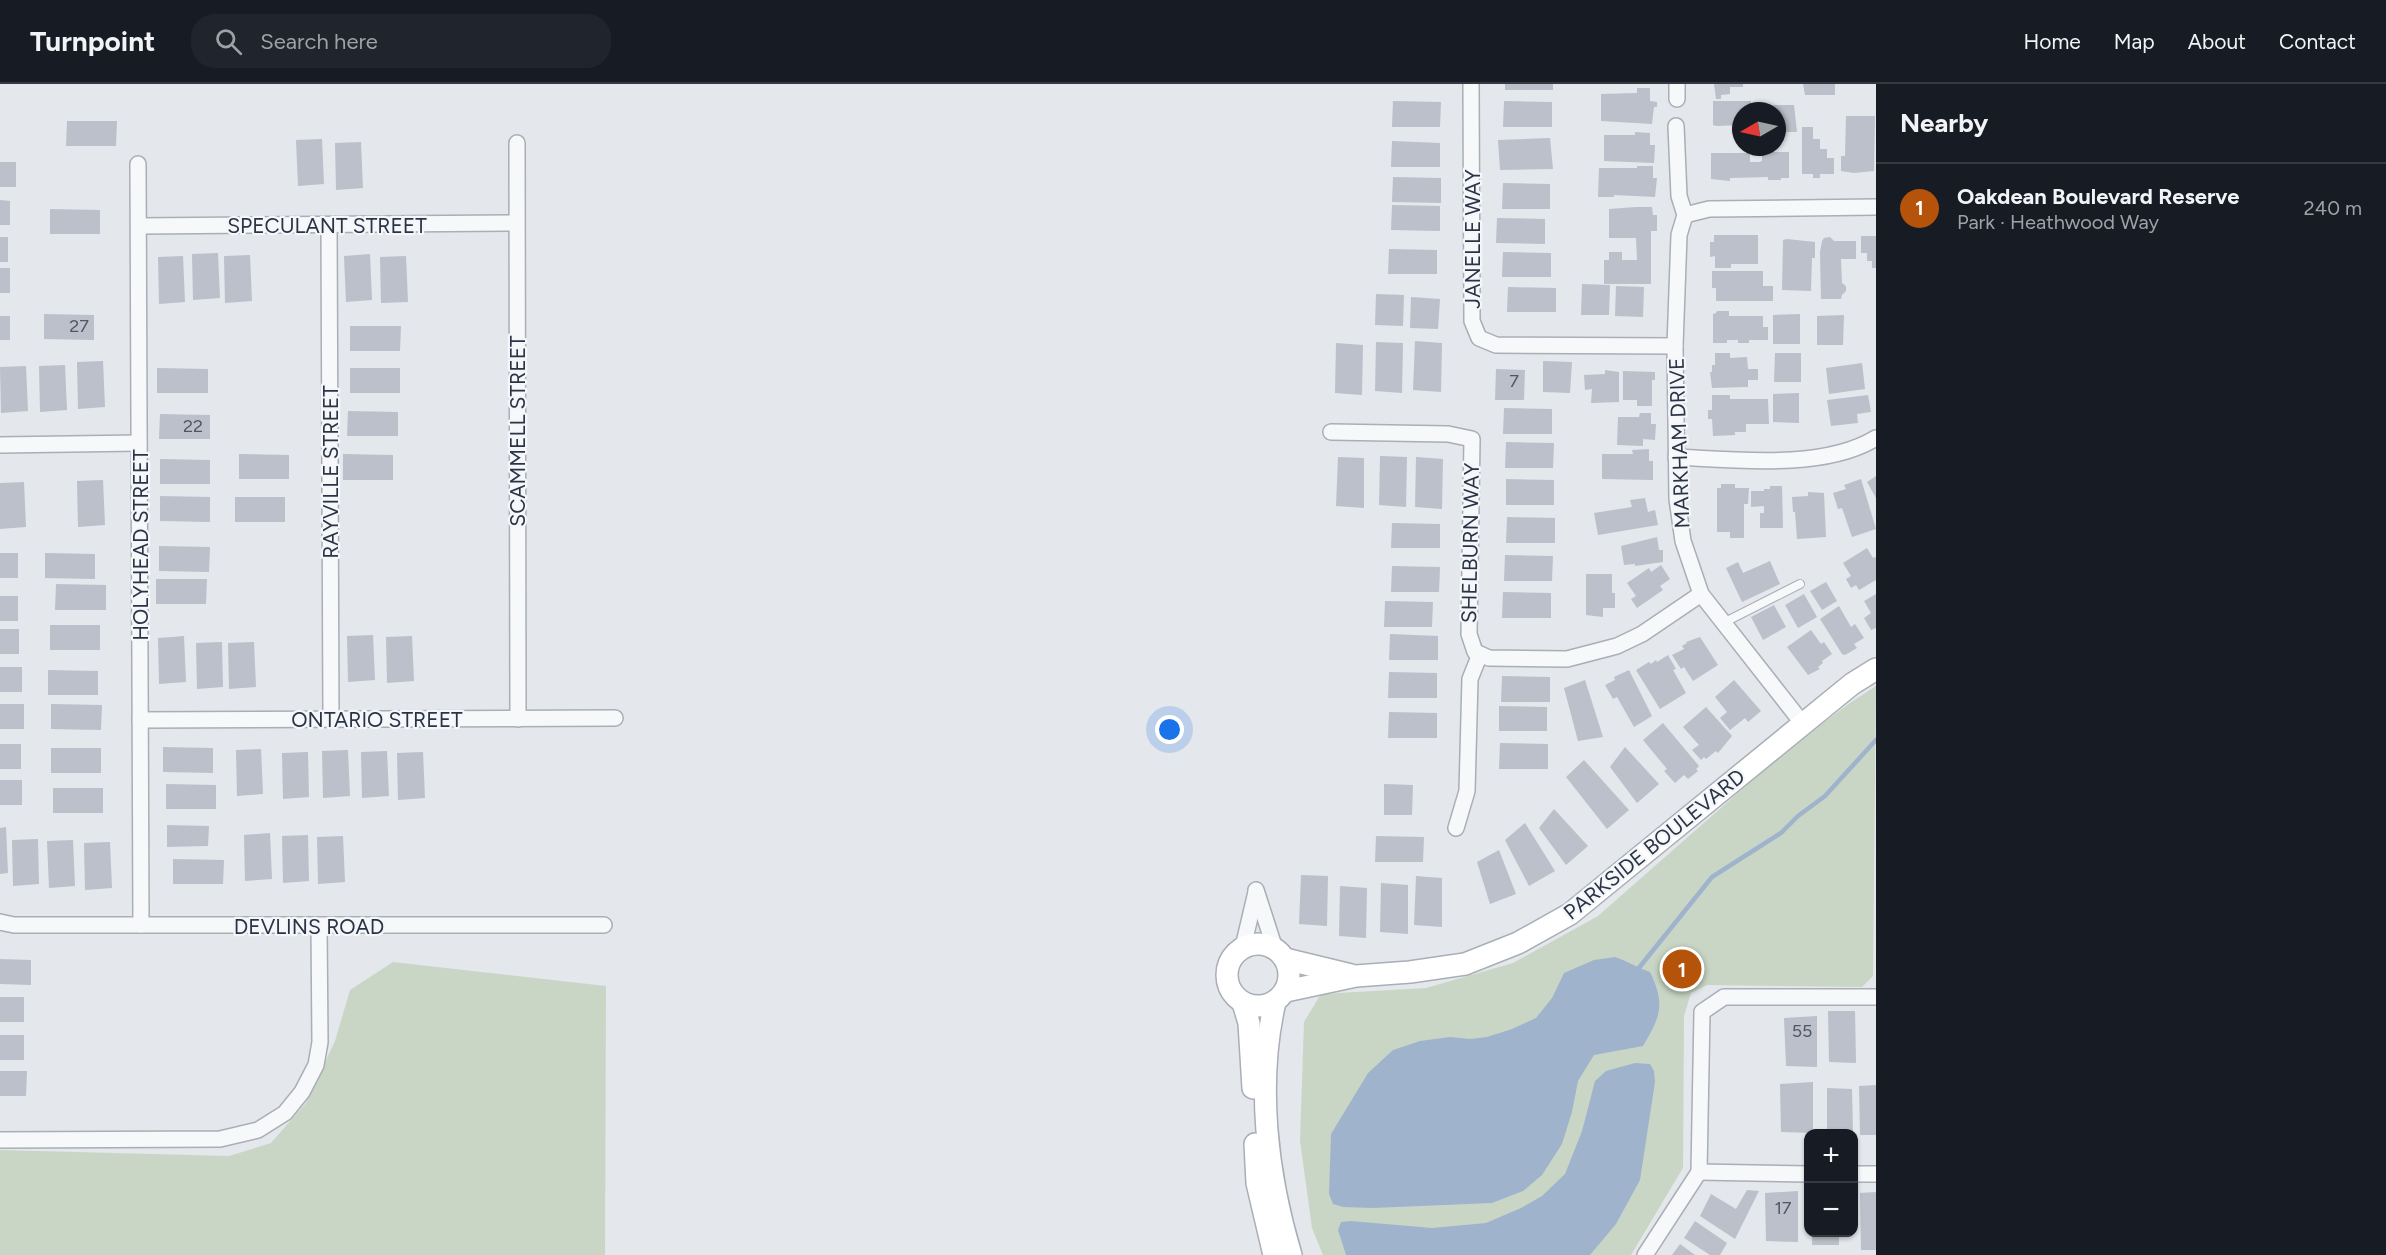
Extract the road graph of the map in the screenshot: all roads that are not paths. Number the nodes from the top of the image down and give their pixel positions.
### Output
1 (1471, 84) edge
2 (1676, 126) dead end
3 (517, 143) dead end
4 (138, 164) dead end
5 (1876, 207) edge
6 (1685, 215) junction
7 (516, 223) junction
8 (329, 225) junction
9 (139, 226) junction
10 (1675, 346) junction
11 (1331, 432) dead end
12 (1876, 438) edge
13 (139, 443) junction
14 (0, 444) edge
15 (1676, 457) junction
16 (1800, 584) dead end
17 (1701, 594) junction
18 (1723, 623) junction
19 (1480, 654) junction
20 (1876, 669) edge
21 (615, 718) dead end
22 (518, 719) junction
23 (140, 720) junction
24 (332, 720) junction
25 (1803, 724) junction
26 (1456, 828) dead end
27 (5, 925) edge
28 (141, 925) junction
29 (604, 925) dead end
30 (319, 926) junction
31 (1244, 947) junction
32 (1280, 954) junction
33 (1356, 976) junction
34 (1280, 996) junction
35 (1876, 997) edge
36 (1243, 1003) junction
37 (0, 1140) edge
38 (1699, 1172) junction
39 (1804, 1174) edge
40 (1858, 1174) edge
41 (1876, 1174) edge
42 (1274, 1255) edge
43 (1291, 1255) edge
44 (1645, 1255) edge

1 - 10 street, JANELLE WAY
2 - 6 street, MARKHAM DRIVE
3 - 7 street, SCAMMELL STREET
4 - 9 street, HOLYHEAD STREET
5 - 6 street
6 - 10 street, MARKHAM DRIVE
7 - 8 street, SPECULANT STREET
7 - 22 street, SCAMMELL STREET
8 - 9 street, SPECULANT STREET
8 - 24 street, RAYVILLE STREET
9 - 13 street, HOLYHEAD STREET
10 - 15 street, MARKHAM DRIVE
11 - 19 street, SHELBURN WAY
12 - 15 street
13 - 14 street
13 - 23 street, HOLYHEAD STREET
15 - 17 street, MARKHAM DRIVE
16 - 18 lane
17 - 18 street, MARKHAM DRIVE
17 - 19 street, SHELBURN WAY
18 - 25 street, MARKHAM DRIVE
19 - 26 street
20 - 25 street, PARKSIDE BOULEVARD
21 - 22 street, ONTARIO STREET
22 - 24 street, ONTARIO STREET
23 - 24 street, ONTARIO STREET
23 - 28 street, HOLYHEAD STREET
25 - 33 street, PARKSIDE BOULEVARD
27 - 28 street, DEVLINS ROAD
28 - 30 street, DEVLINS ROAD
29 - 30 street, DEVLINS ROAD
30 - 37 street
31 - 32 street
31 - 32 street
31 - 36 street
32 - 33 street, PARKSIDE BOULEVARD
32 - 34 street
33 - 34 street, PARKSIDE BOULEVARD
34 - 36 street
34 - 43 street
35 - 38 street
36 - 42 street
38 - 39 street
38 - 44 street
40 - 41 street

